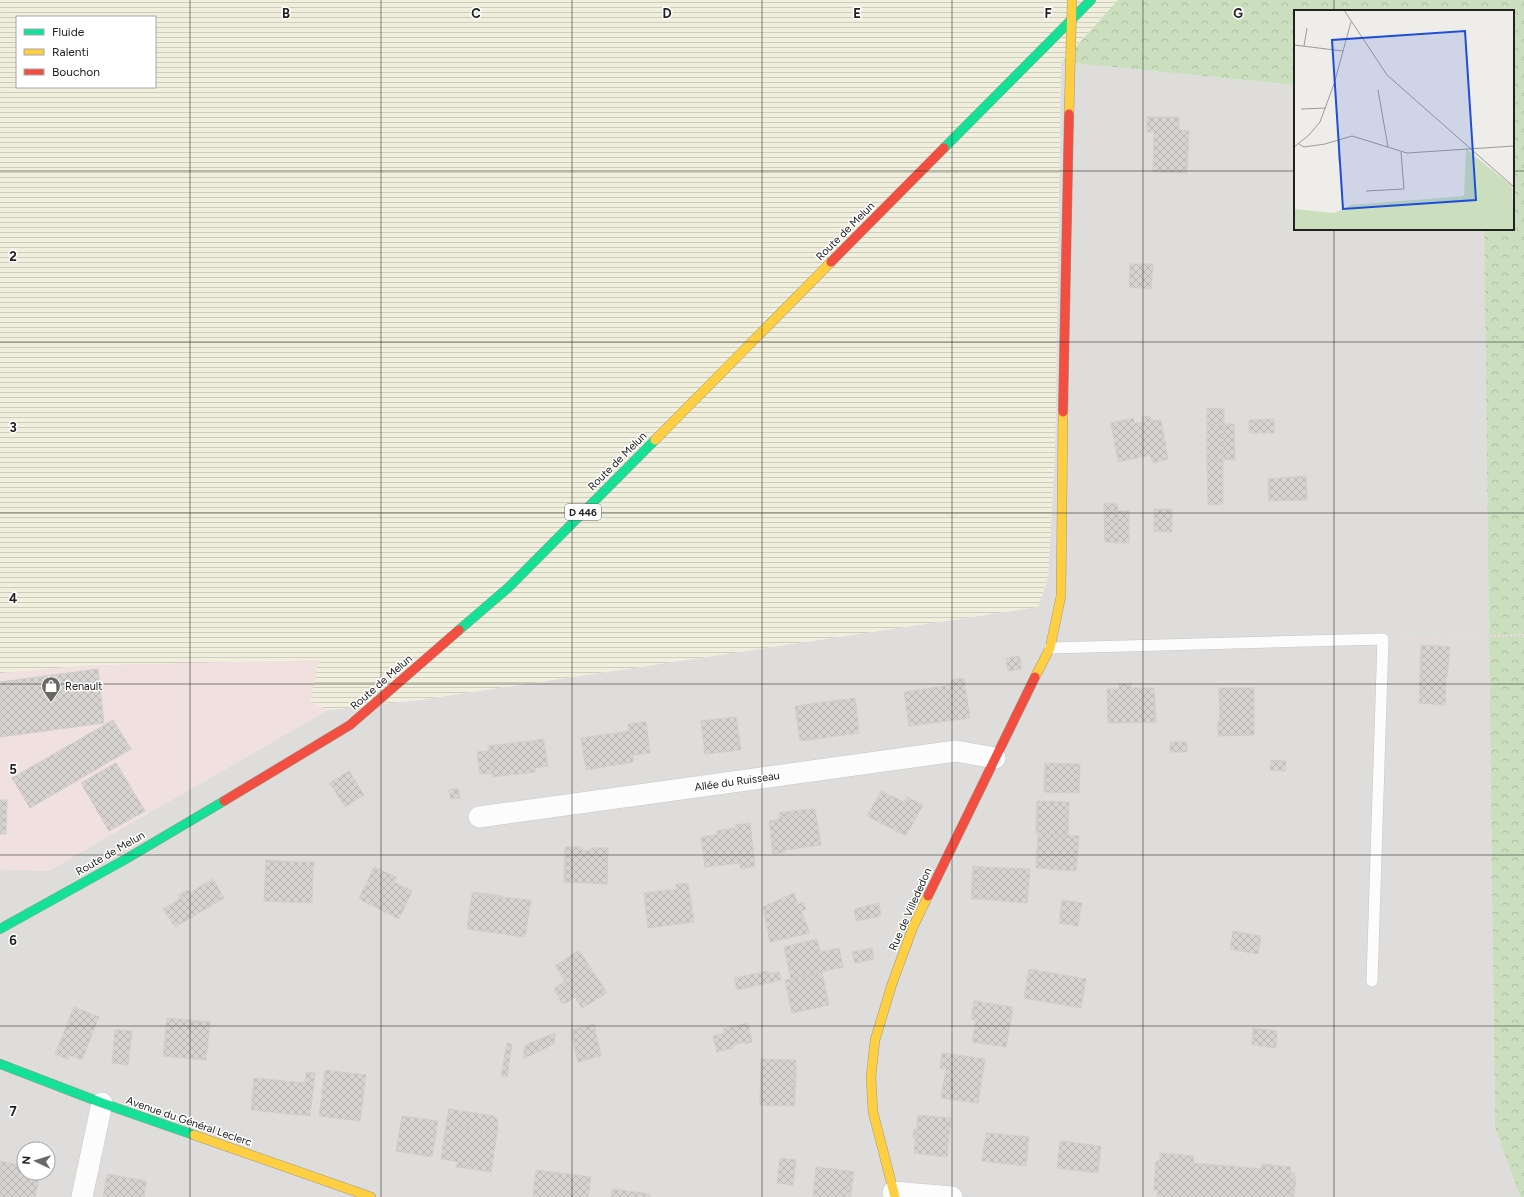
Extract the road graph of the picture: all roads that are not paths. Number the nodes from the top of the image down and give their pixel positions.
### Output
1 (1072, 0) edge
2 (1091, 0) edge
3 (1072, 19) junction
4 (1050, 648) junction
5 (995, 758) junction
6 (479, 817) dead end
7 (0, 929) edge
8 (1372, 981) dead end
9 (0, 1064) edge
10 (102, 1103) junction
11 (894, 1194) edge
12 (82, 1197) edge
13 (371, 1197) edge
14 (952, 1197) edge

1 - 3 street, Rue de Villededon
2 - 3 street, Route de Melun / D 446
3 - 4 street, Rue de Villededon
3 - 7 street, Route de Melun / D 446
4 - 5 street, Rue de Villededon
4 - 8 lane
5 - 6 street, Allée du Ruisseau
5 - 11 street, Rue de Villededon
9 - 10 street, Avenue du Général Leclerc
10 - 12 street
10 - 13 street, Avenue du Général Leclerc
11 - 14 street

